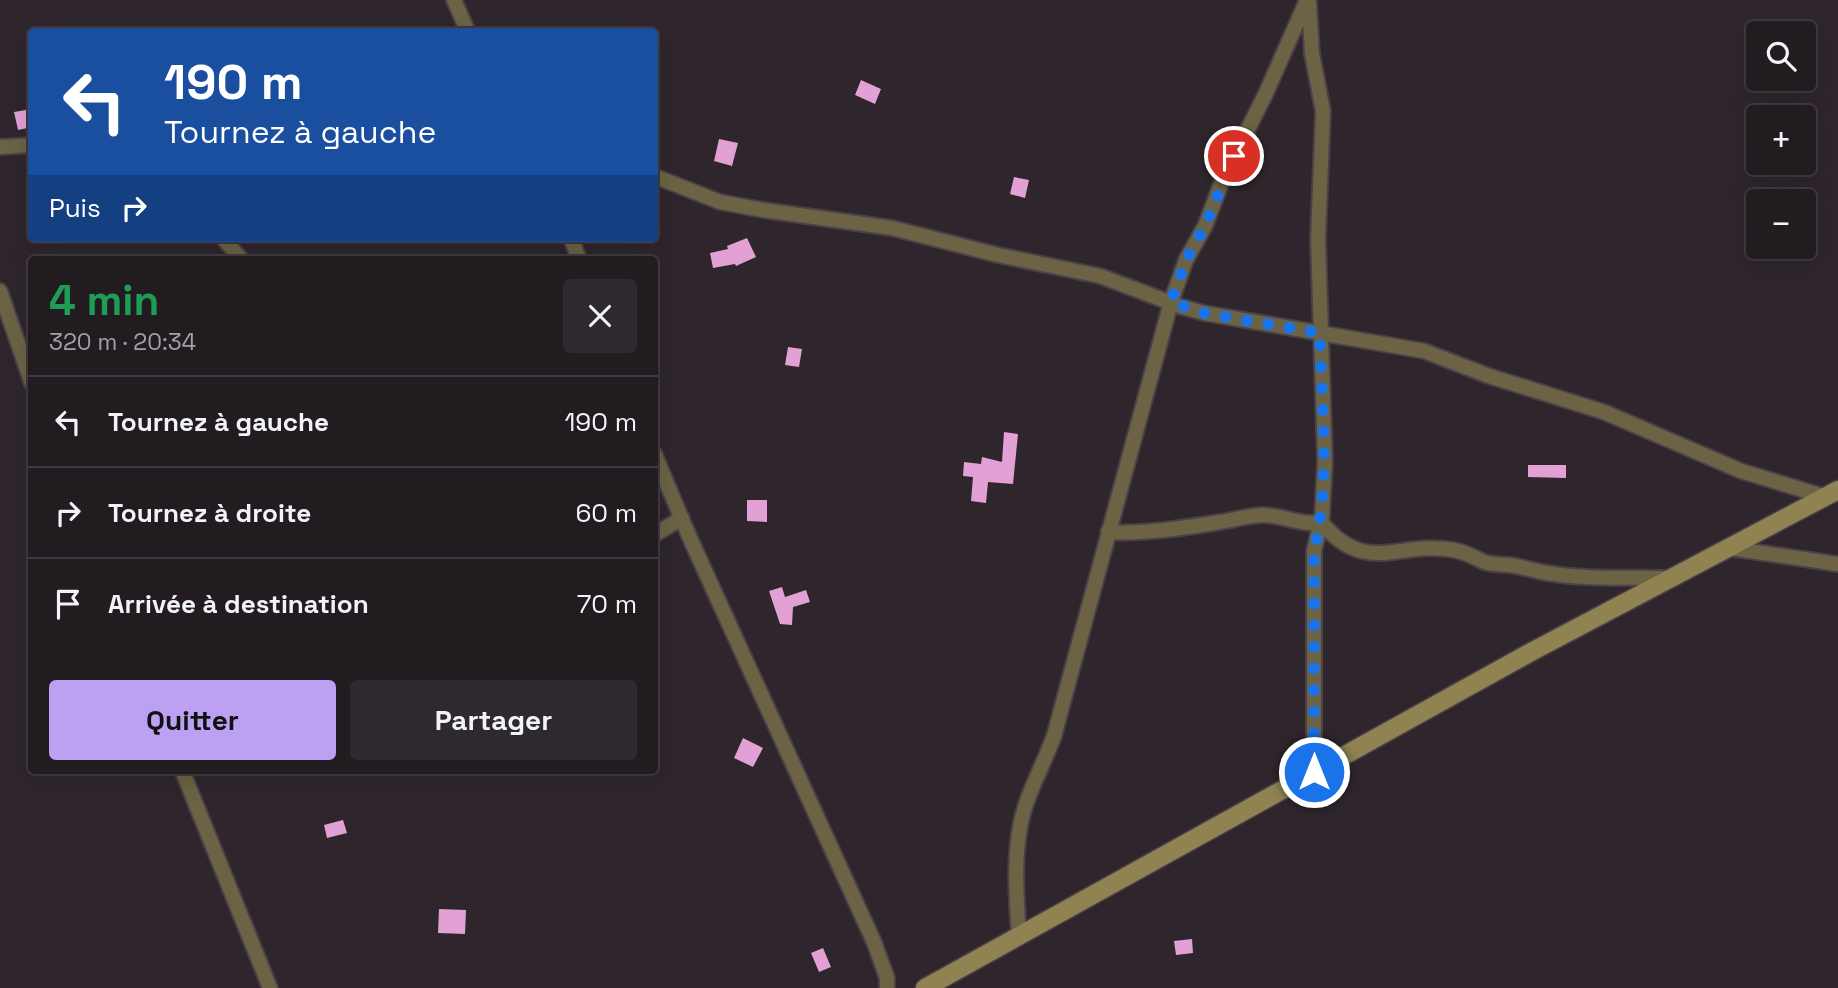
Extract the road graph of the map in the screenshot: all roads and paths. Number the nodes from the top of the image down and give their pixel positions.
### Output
1 (454, 0) edge
2 (1308, 0) edge
3 (466, 28) edge
4 (28, 145) edge
5 (0, 147) edge
6 (658, 178) edge
7 (226, 242) edge
8 (238, 256) edge
9 (0, 290) edge
10 (1171, 302) junction
11 (1320, 333) junction
12 (28, 372) edge
13 (658, 462) edge
14 (1832, 494) edge
15 (682, 518) junction
16 (1321, 522) junction
17 (1108, 531) junction
18 (658, 532) edge
19 (1729, 548) junction
20 (1838, 564) edge
21 (1671, 578) junction
22 (1314, 772) junction
23 (184, 774) edge
24 (1018, 936) junction
25 (270, 988) edge
26 (887, 988) edge
27 (925, 988) edge

1 - 3 street
2 - 10 street
2 - 11 street
4 - 5 street
6 - 10 street
7 - 8 street
9 - 12 street
10 - 11 street
10 - 17 street
11 - 14 street
11 - 16 street
13 - 15 street
14 - 19 street
15 - 18 street
15 - 26 street
16 - 17 street
16 - 21 street
16 - 22 street
17 - 24 street
19 - 20 street
19 - 21 street
21 - 22 street
22 - 24 street
23 - 25 street
24 - 27 street

